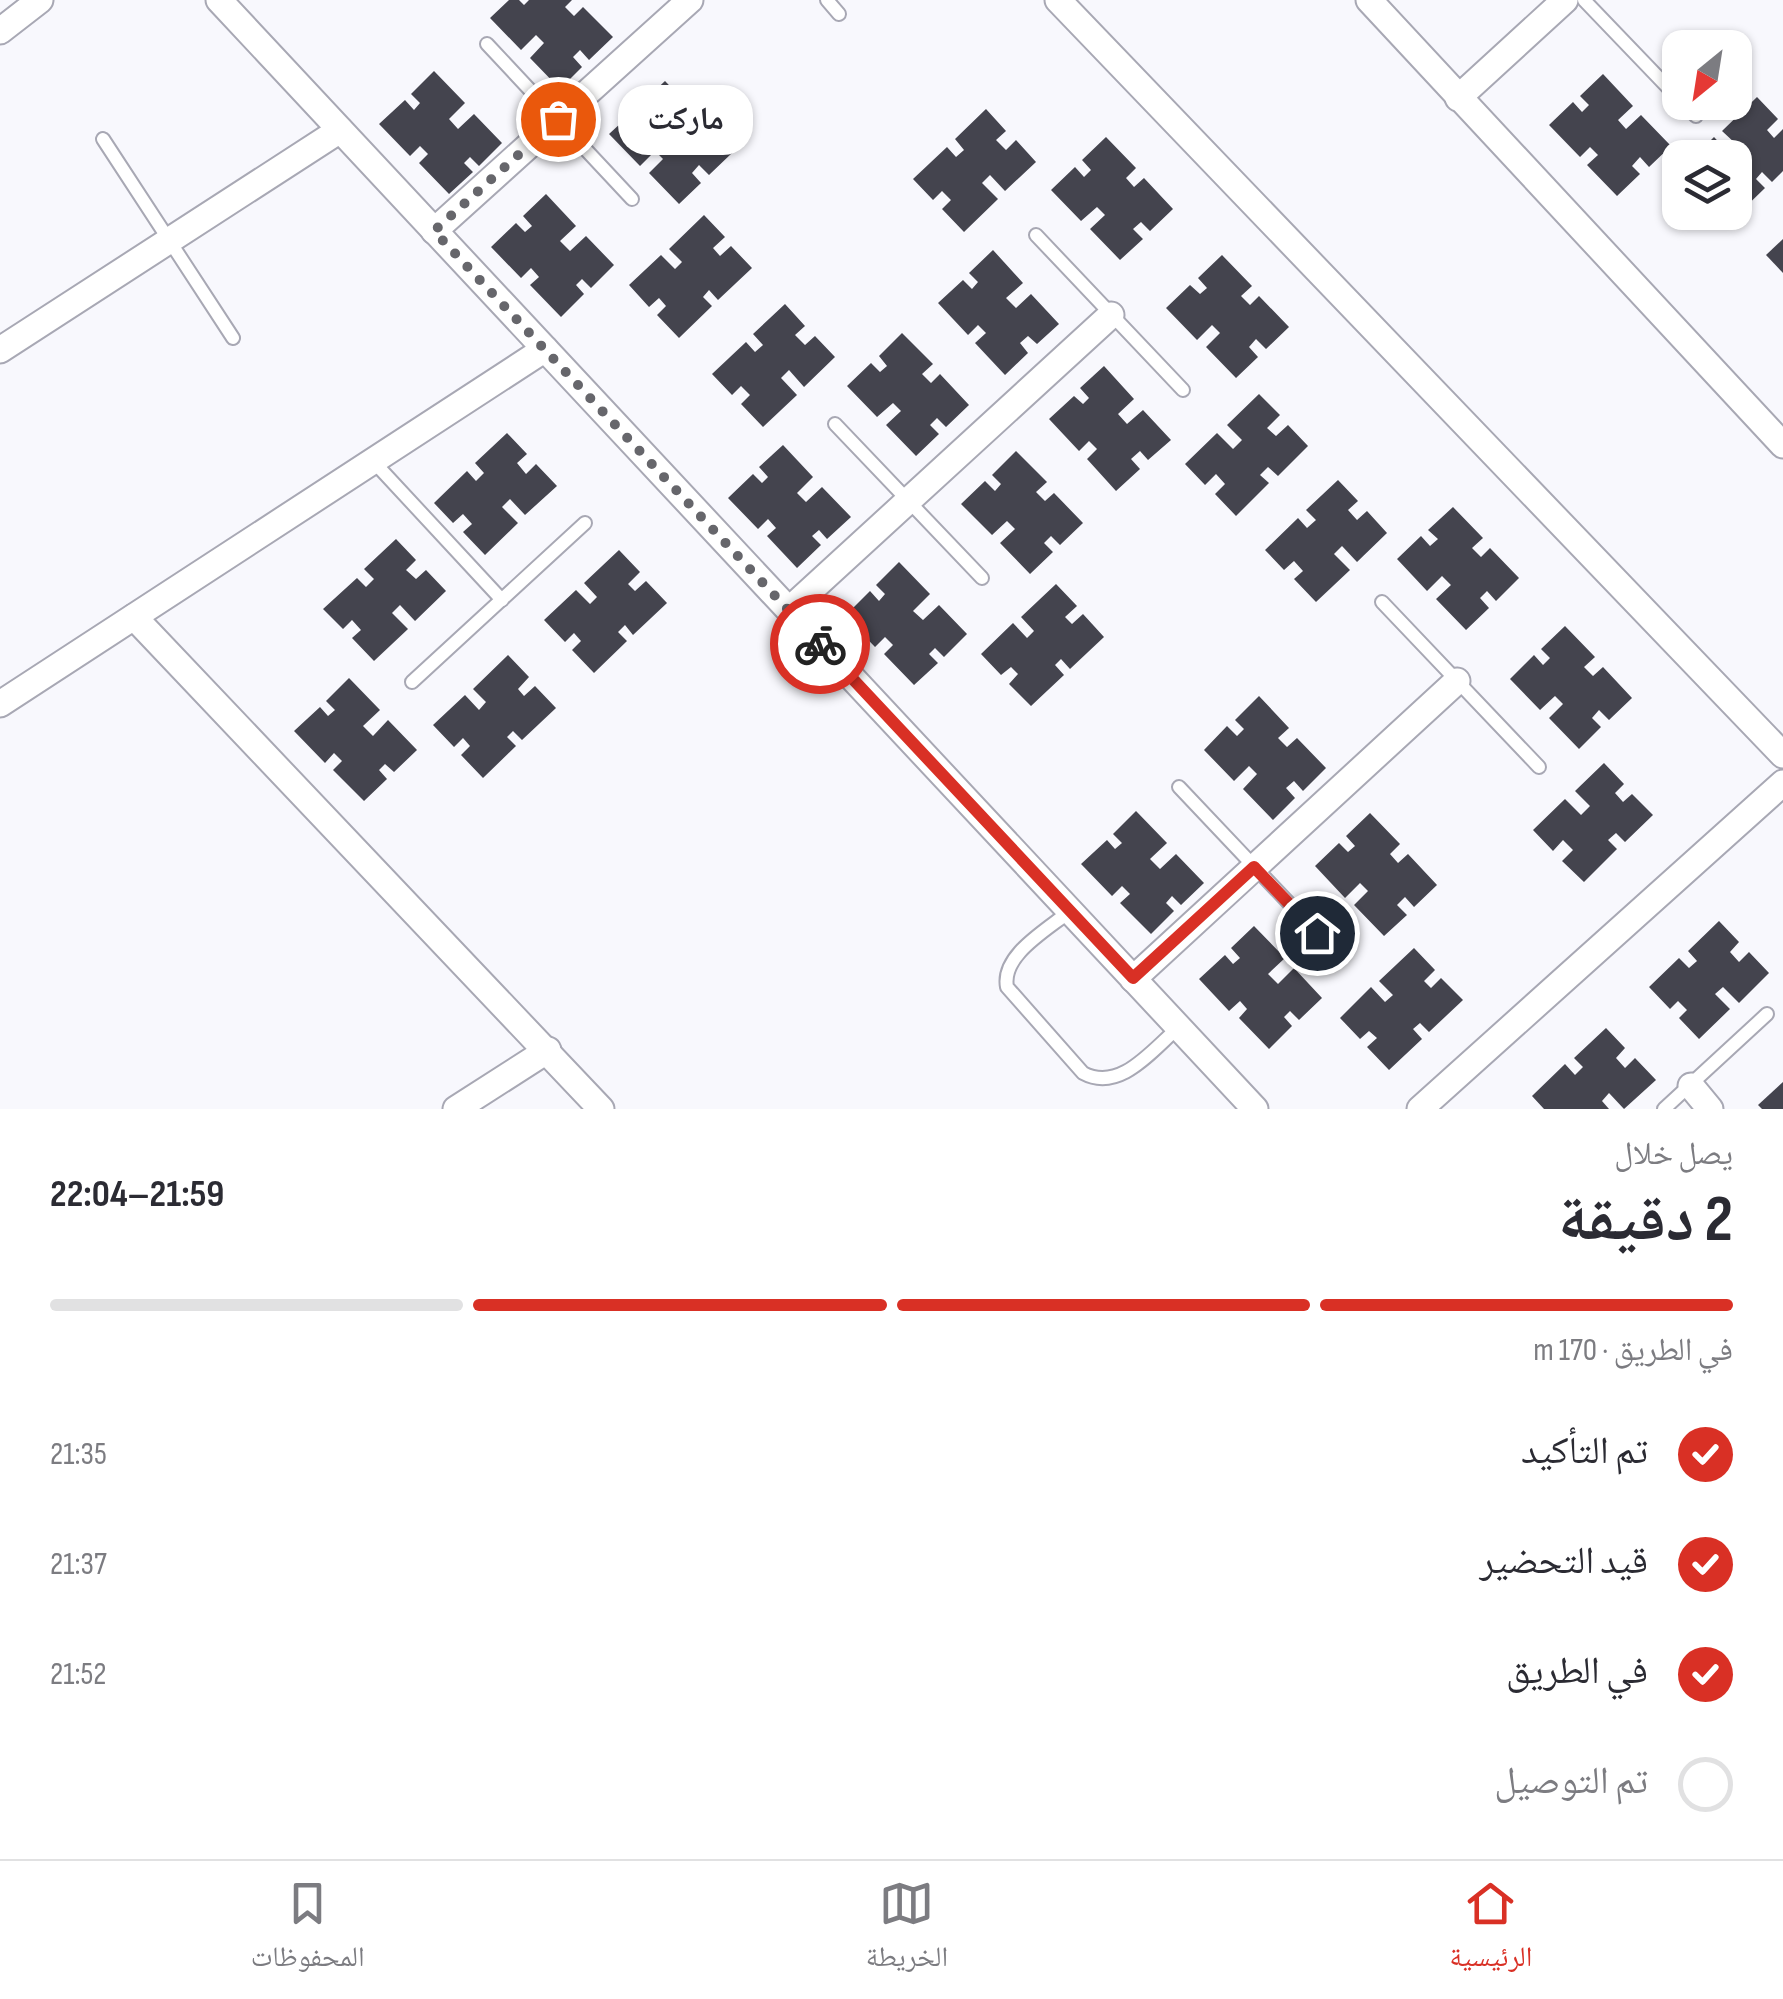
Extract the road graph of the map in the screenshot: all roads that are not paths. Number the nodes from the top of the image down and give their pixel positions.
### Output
1 (40, 0) edge
2 (218, 0) edge
3 (690, 0) edge
4 (826, 0) edge
5 (1058, 0) edge
6 (1369, 0) edge
7 (1565, 0) edge
8 (1584, 0) edge
9 (839, 14) dead end
10 (0, 30) edge
11 (486, 44) dead end
12 (1662, 81) edge
13 (1458, 98) junction
14 (558, 119) junction
15 (340, 130) junction
16 (102, 139) dead end
17 (632, 199) dead end
18 (434, 231) junction
19 (1036, 235) dead end
20 (169, 241) junction
21 (1111, 315) junction
22 (233, 338) dead end
23 (544, 349) junction
24 (0, 350) edge
25 (1183, 390) dead end
26 (835, 424) dead end
27 (1783, 445) edge
28 (373, 461) junction
29 (908, 500) junction
30 (585, 522) dead end
31 (982, 578) dead end
32 (502, 600) junction
33 (1382, 602) dead end
34 (789, 610) junction
35 (134, 617) junction
36 (1457, 681) junction
37 (412, 682) dead end
38 (0, 704) edge
39 (1783, 755) edge
40 (1539, 767) dead end
41 (1783, 783) edge
42 (1179, 787) dead end
43 (1254, 867) junction
44 (1070, 911) junction
45 (1338, 956) dead end
46 (1133, 978) junction
47 (1767, 1014) dead end
48 (1178, 1028) junction
49 (548, 1050) junction
50 (1690, 1086) junction
51 (456, 1109) edge
52 (600, 1109) edge
53 (1255, 1109) edge
54 (1420, 1109) edge
55 (1664, 1109) edge
56 (1710, 1109) edge

1 - 10 street
2 - 15 street
3 - 14 street
4 - 9 lane
5 - 39 street
6 - 13 street
7 - 13 street
8 - 12 lane
11 - 14 lane
13 - 27 street
14 - 17 lane
14 - 18 street
15 - 18 street
15 - 20 street
16 - 20 lane
18 - 23 street
19 - 21 lane
20 - 22 lane
20 - 24 street
21 - 25 lane
21 - 29 street
23 - 28 street
23 - 34 street
26 - 29 lane
28 - 32 lane
28 - 35 street
29 - 31 lane
29 - 34 street
30 - 32 lane
32 - 37 lane
33 - 36 lane
34 - 44 street
35 - 38 street
35 - 49 street
36 - 40 lane
36 - 43 street
41 - 54 street
42 - 43 lane
43 - 45 lane
43 - 46 street
44 - 46 street
44 - 48 lane
46 - 48 street
47 - 50 lane
48 - 53 street
49 - 51 street
49 - 52 street
50 - 55 lane
50 - 56 street

